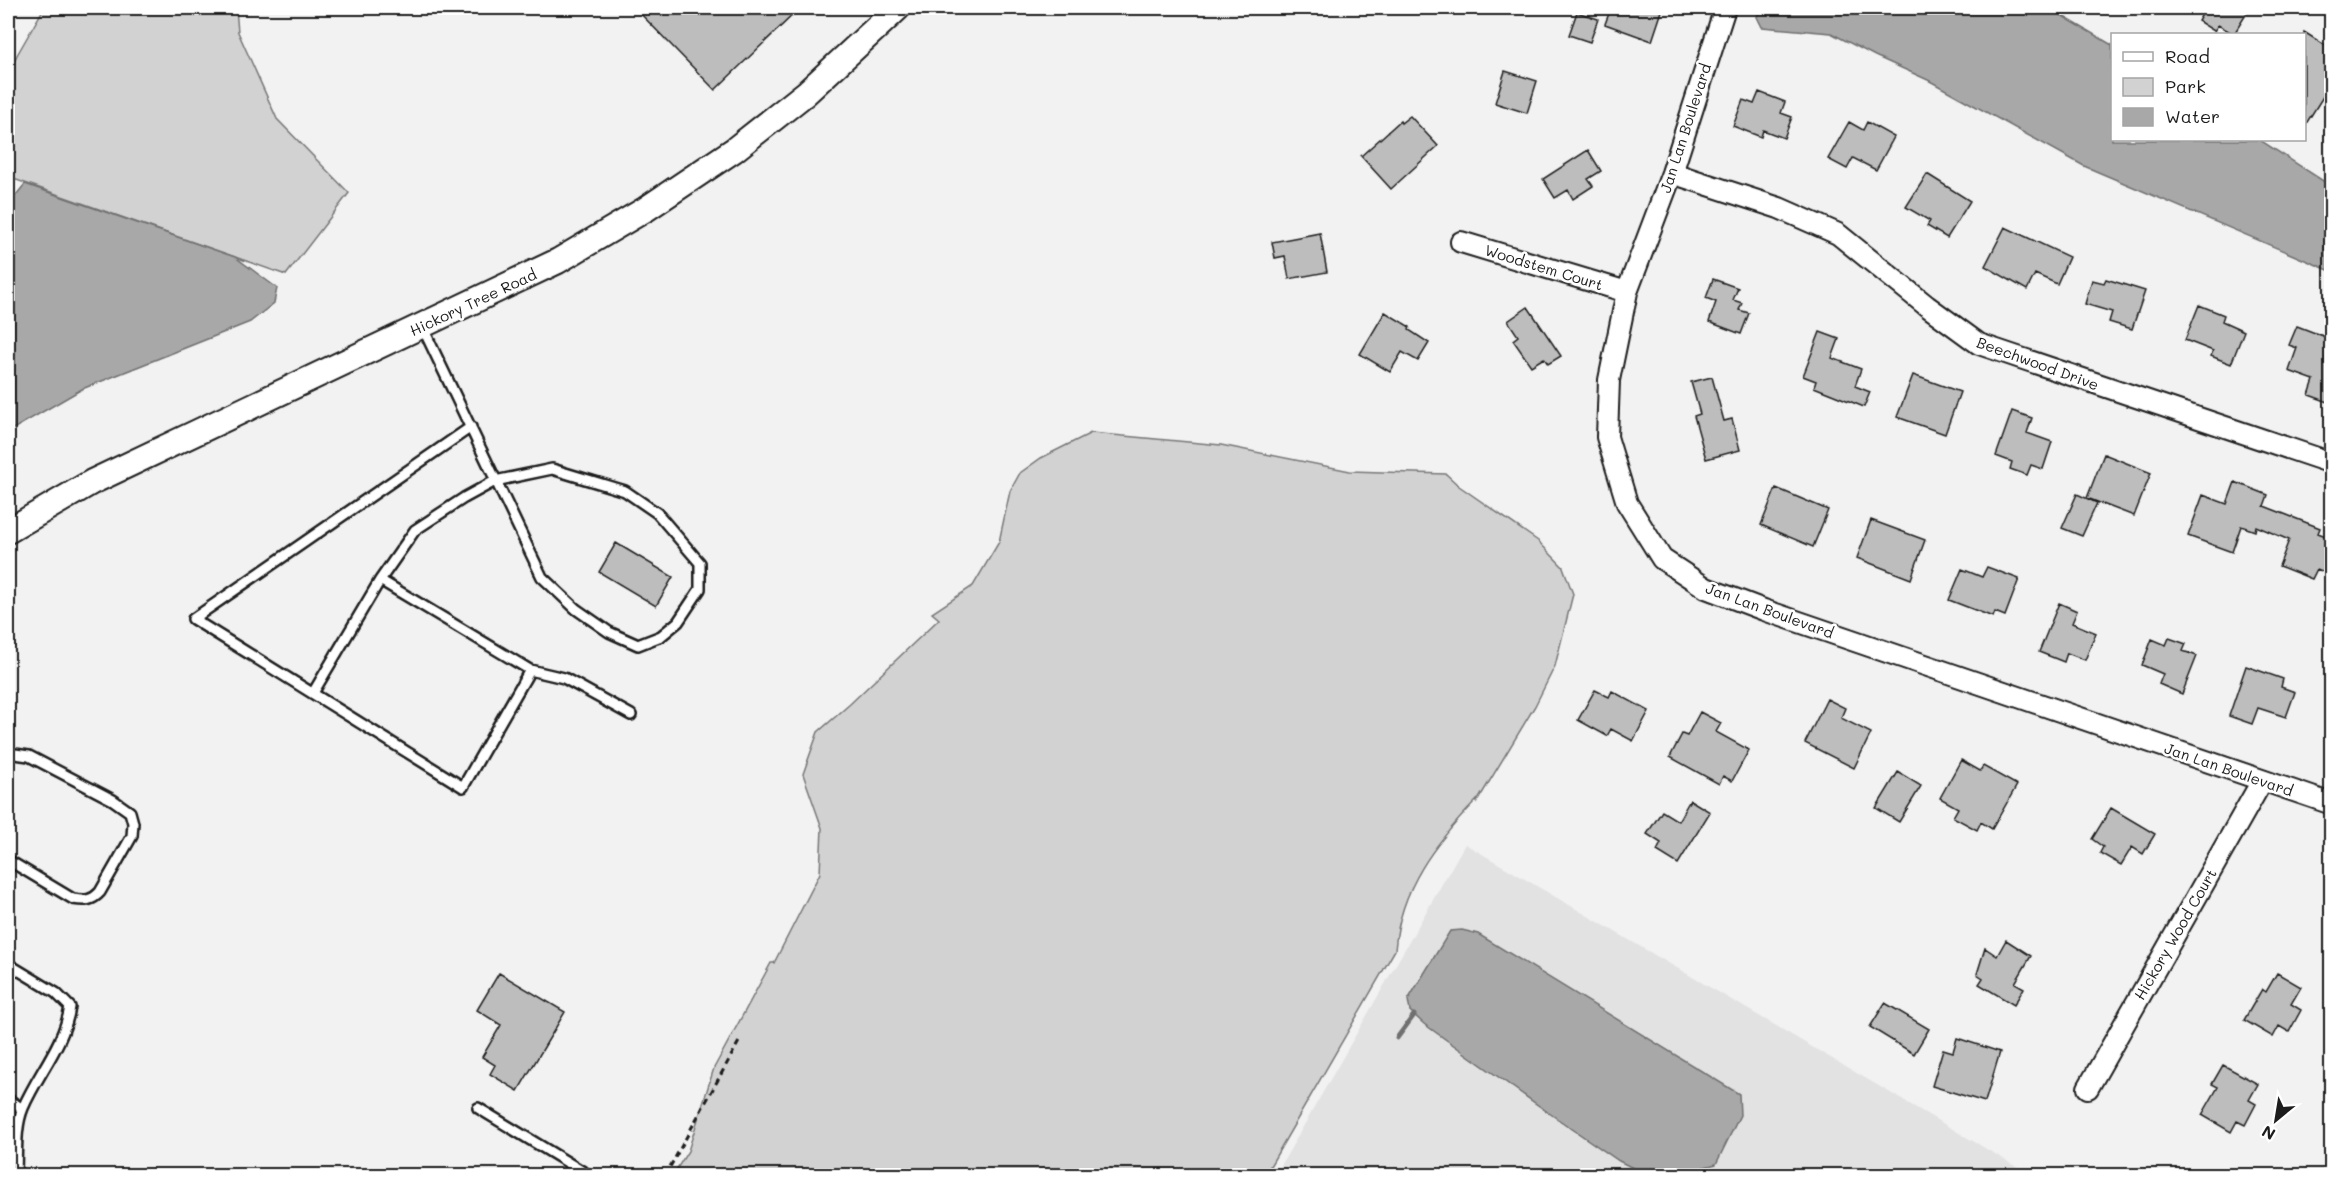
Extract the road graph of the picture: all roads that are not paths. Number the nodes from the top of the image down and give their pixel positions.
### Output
1 (898, 8) edge
2 (1725, 8) edge
3 (1672, 173) junction
4 (1461, 242) dead end
5 (1627, 292) junction
6 (422, 326) junction
7 (471, 427) junction
8 (2331, 463) edge
9 (495, 481) junction
10 (8, 531) edge
11 (380, 580) junction
12 (530, 670) junction
13 (313, 693) junction
14 (631, 716) dead end
15 (8, 753) edge
16 (2262, 781) junction
17 (2331, 804) edge
18 (8, 860) edge
19 (8, 964) edge
20 (2088, 1088) dead end
21 (8, 1099) edge
22 (478, 1108) dead end
23 (22, 1109) junction
24 (18, 1174) edge
25 (590, 1176) edge

1 - 6 street, Hickory Tree Road
2 - 3 street, Jan Lan Boulevard
3 - 5 street, Jan Lan Boulevard
3 - 8 street, Beechwood Drive
4 - 5 street, Woodstem Court
5 - 16 street, Jan Lan Boulevard
6 - 7 lane
6 - 10 street, Hickory Tree Road
7 - 9 lane
7 - 13 lane
9 - 9 lane
9 - 11 lane
11 - 12 lane
11 - 13 lane
12 - 13 lane
12 - 14 lane
15 - 18 lane
16 - 17 street, Jan Lan Boulevard
16 - 20 street, Hickory Wood Court
19 - 23 lane
21 - 23 lane
22 - 25 lane
23 - 24 lane

